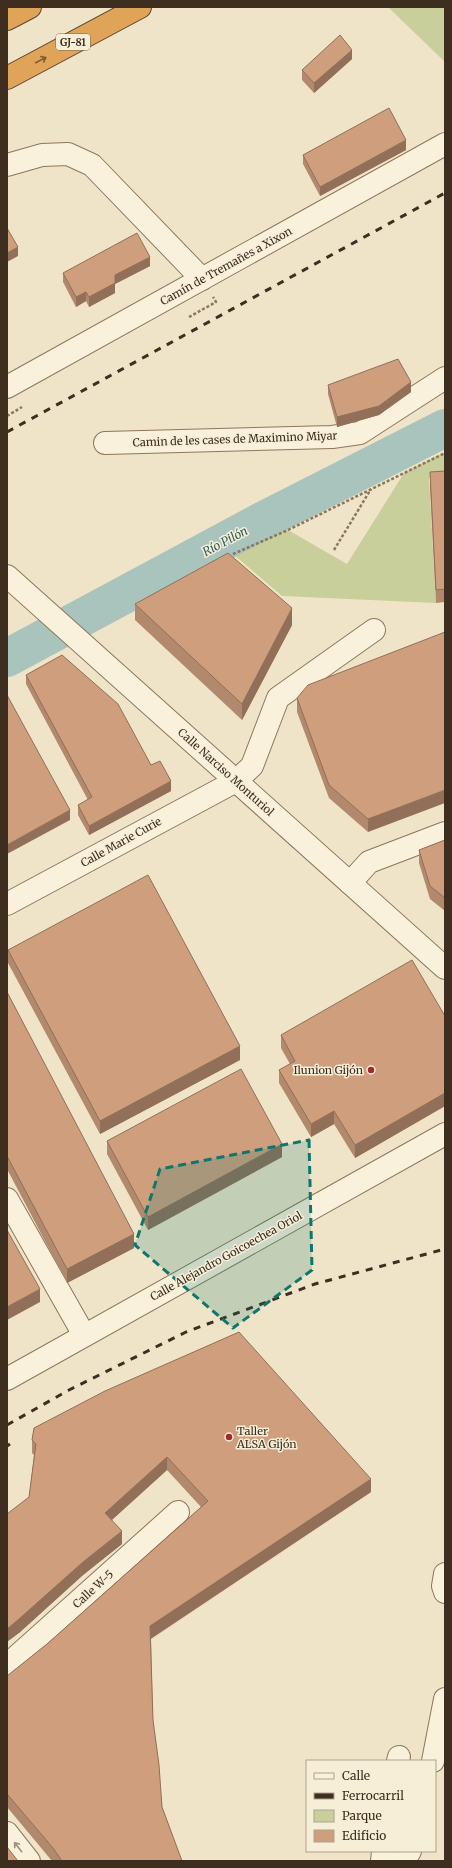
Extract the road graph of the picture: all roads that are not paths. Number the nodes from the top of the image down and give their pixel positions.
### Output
1 (30, 7) edge
2 (140, 7) edge
3 (7, 19) edge
4 (7, 78) edge
5 (445, 144) edge
6 (7, 165) edge
7 (202, 279) junction
8 (445, 378) edge
9 (7, 387) edge
10 (105, 442) dead end
11 (7, 576) edge
12 (374, 630) dead end
13 (236, 781) junction
14 (445, 832) edge
15 (350, 883) junction
16 (7, 904) edge
17 (445, 968) edge
18 (445, 1134) edge
19 (7, 1199) edge
20 (84, 1335) junction
21 (7, 1379) edge
22 (178, 1512) dead end
23 (445, 1574) edge
24 (445, 1592) edge
25 (7, 1665) edge
26 (445, 1699) edge
27 (433, 1760) edge
28 (7, 1833) edge
29 (409, 1852) edge
30 (29, 1861) edge
31 (401, 1861) edge

1 - 3 highway
4 -> 2 highway, GJ-81
5 - 7 street, Camín de Tremañes a Xixon
6 - 7 street
7 - 9 street, Camín de Tremañes a Xixon
8 - 10 street, Camin de les cases de Maximino Miyar
11 - 13 street, Calle Narciso Monturiol
12 - 13 street, Calle Marie Curie
13 - 15 street, Calle Narciso Monturiol
13 - 16 street, Calle Marie Curie
14 - 15 street
15 - 17 street, Calle Narciso Monturiol
18 - 20 street, Calle Alejandro Goicoechea Oriol
19 - 20 street
20 - 21 street, Calle Alejandro Goicoechea Oriol
22 - 25 street, Calle W-5
23 - 24 street
26 - 27 street
30 -> 28 street
29 - 31 street

